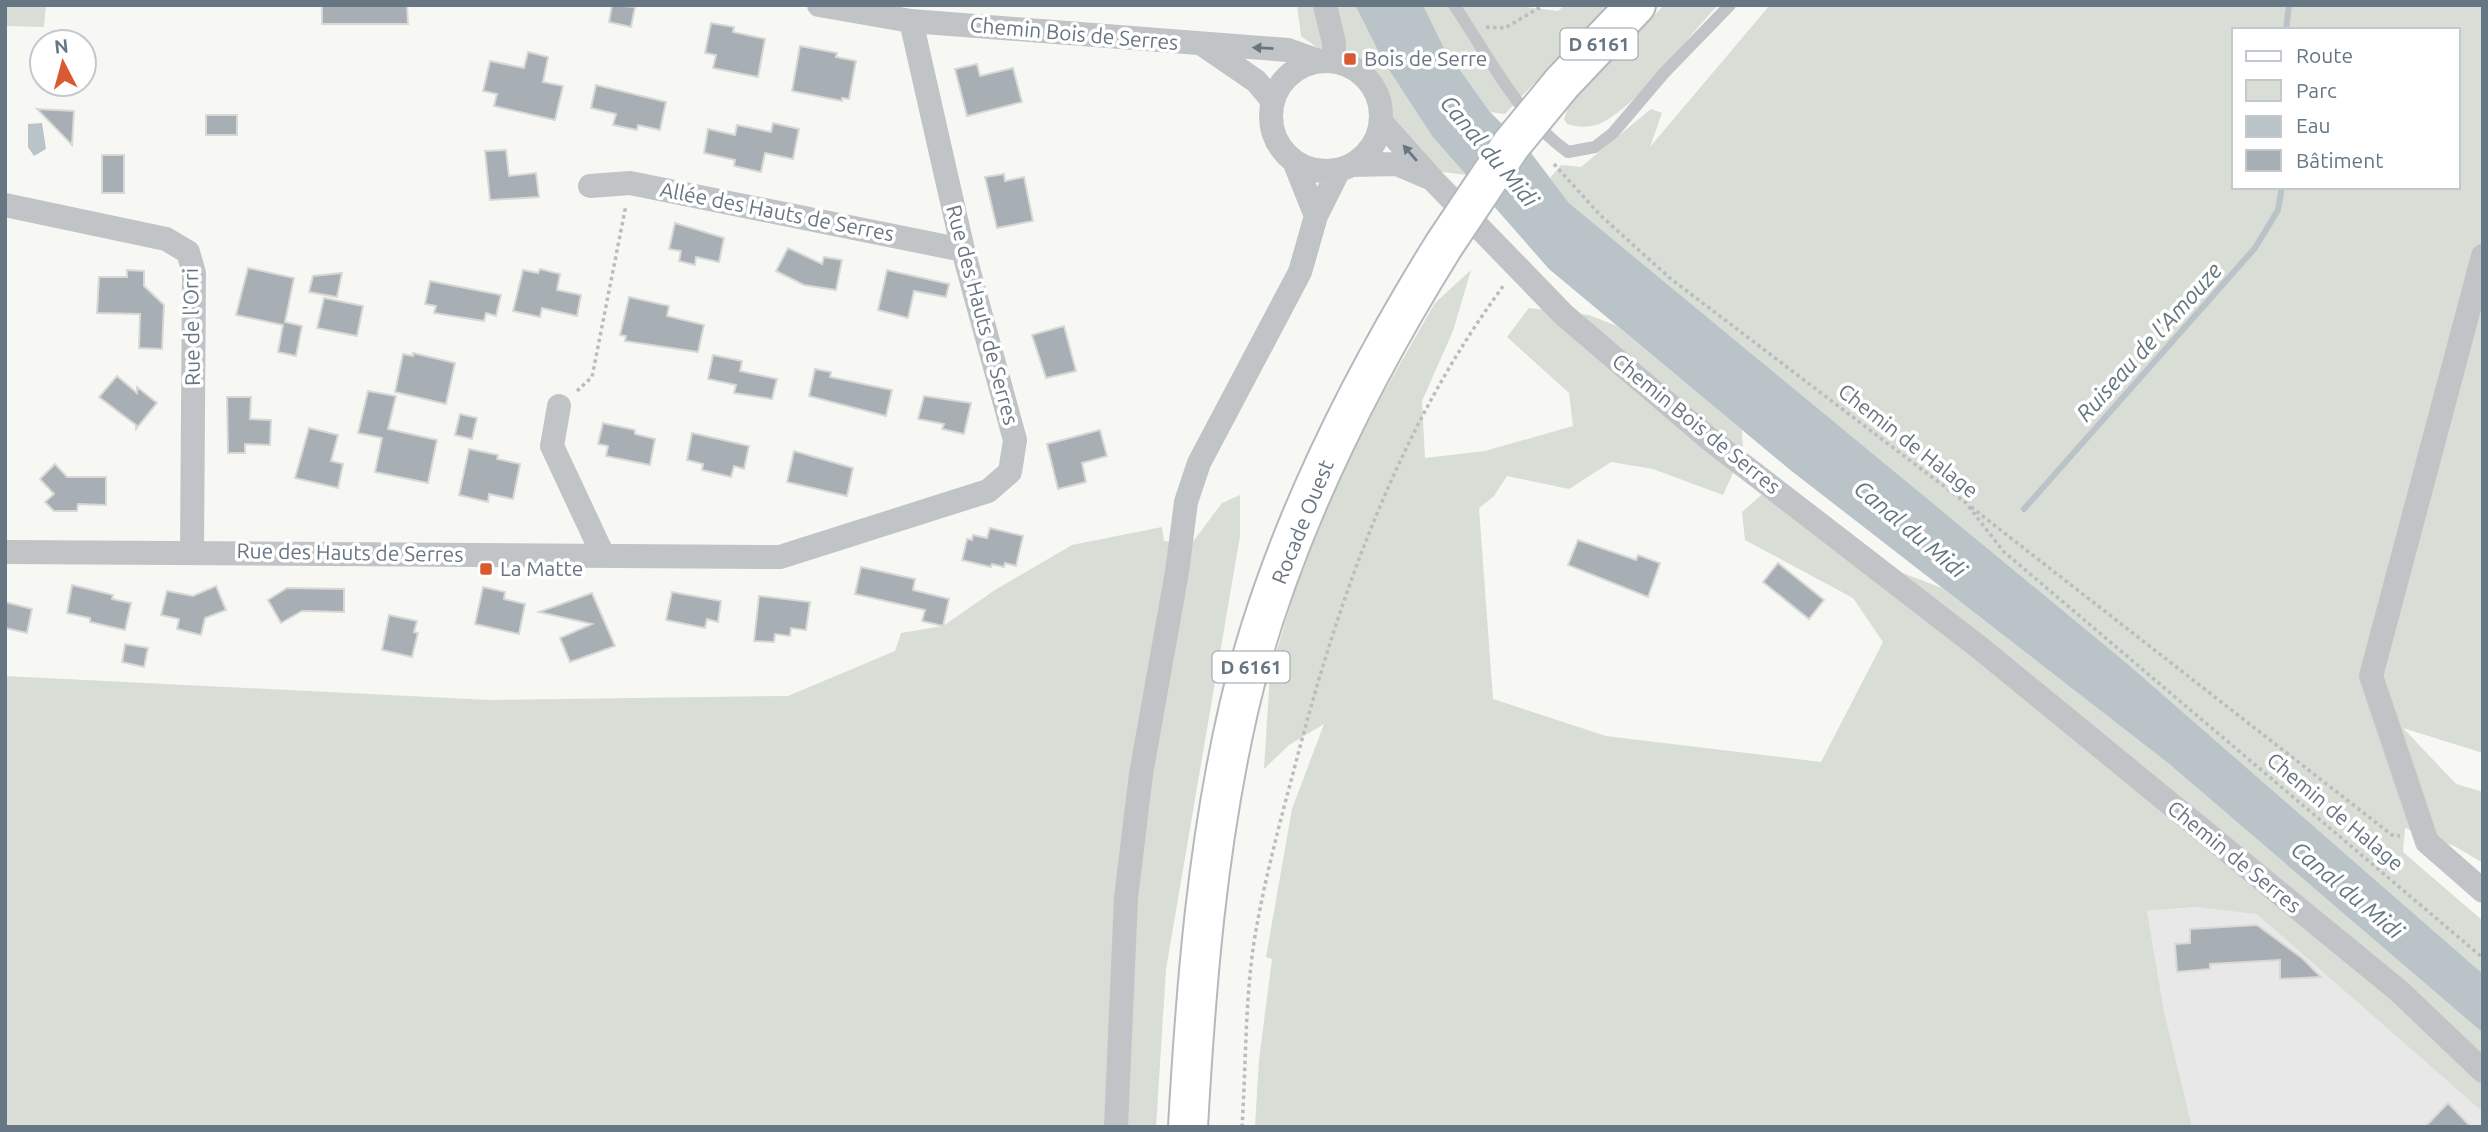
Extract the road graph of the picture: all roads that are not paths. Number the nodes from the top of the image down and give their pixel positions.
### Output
1 (1325, 5) edge
2 (1454, 5) edge
3 (1636, 5) edge
4 (1730, 5) edge
5 (825, 6) edge
6 (911, 21) junction
7 (1205, 45) junction
8 (1327, 61) junction
9 (1273, 101) junction
10 (1382, 124) junction
11 (1294, 161) junction
12 (1346, 168) junction
13 (1432, 179) junction
14 (590, 186) dead end
15 (5, 205) edge
16 (1316, 216) junction
17 (963, 250) junction
18 (2483, 256) edge
19 (559, 406) road end
20 (192, 551) junction
21 (5, 552) edge
22 (603, 555) junction
23 (1980, 648) joint
24 (2483, 891) edge
25 (2483, 1071) edge
26 (1116, 1127) edge
27 (1188, 1127) edge

1 - 8 street
2 - 4 lane
3 - 27 main road, Rocade Ouest / D 6161, bridge
5 - 6 street, Chemin Bois de Serres
6 - 7 street, Chemin Bois de Serres
6 - 17 street, Rue des Hauts de Serres
8 -> 7 street, Chemin Bois de Serres
7 - 9 street, Chemin Bois de Serres
8 - 9 street
8 - 10 street
9 - 11 street
10 - 12 street
13 -> 10 street, Chemin Bois de Serres
11 - 12 street
11 - 16 street
12 - 13 street, Chemin Bois de Serres
12 - 16 street
13 - 23 street, Chemin Bois de Serres
14 - 17 street, Allée des Hauts de Serres
15 - 20 street, Rue de l'Orri
16 - 26 street
17 - 22 street, Rue des Hauts de Serres
18 - 24 street
19 - 22 street
20 - 21 street, Rue des Hauts de Serres
20 - 22 street, Rue des Hauts de Serres
23 - 25 street, Chemin de Serres

